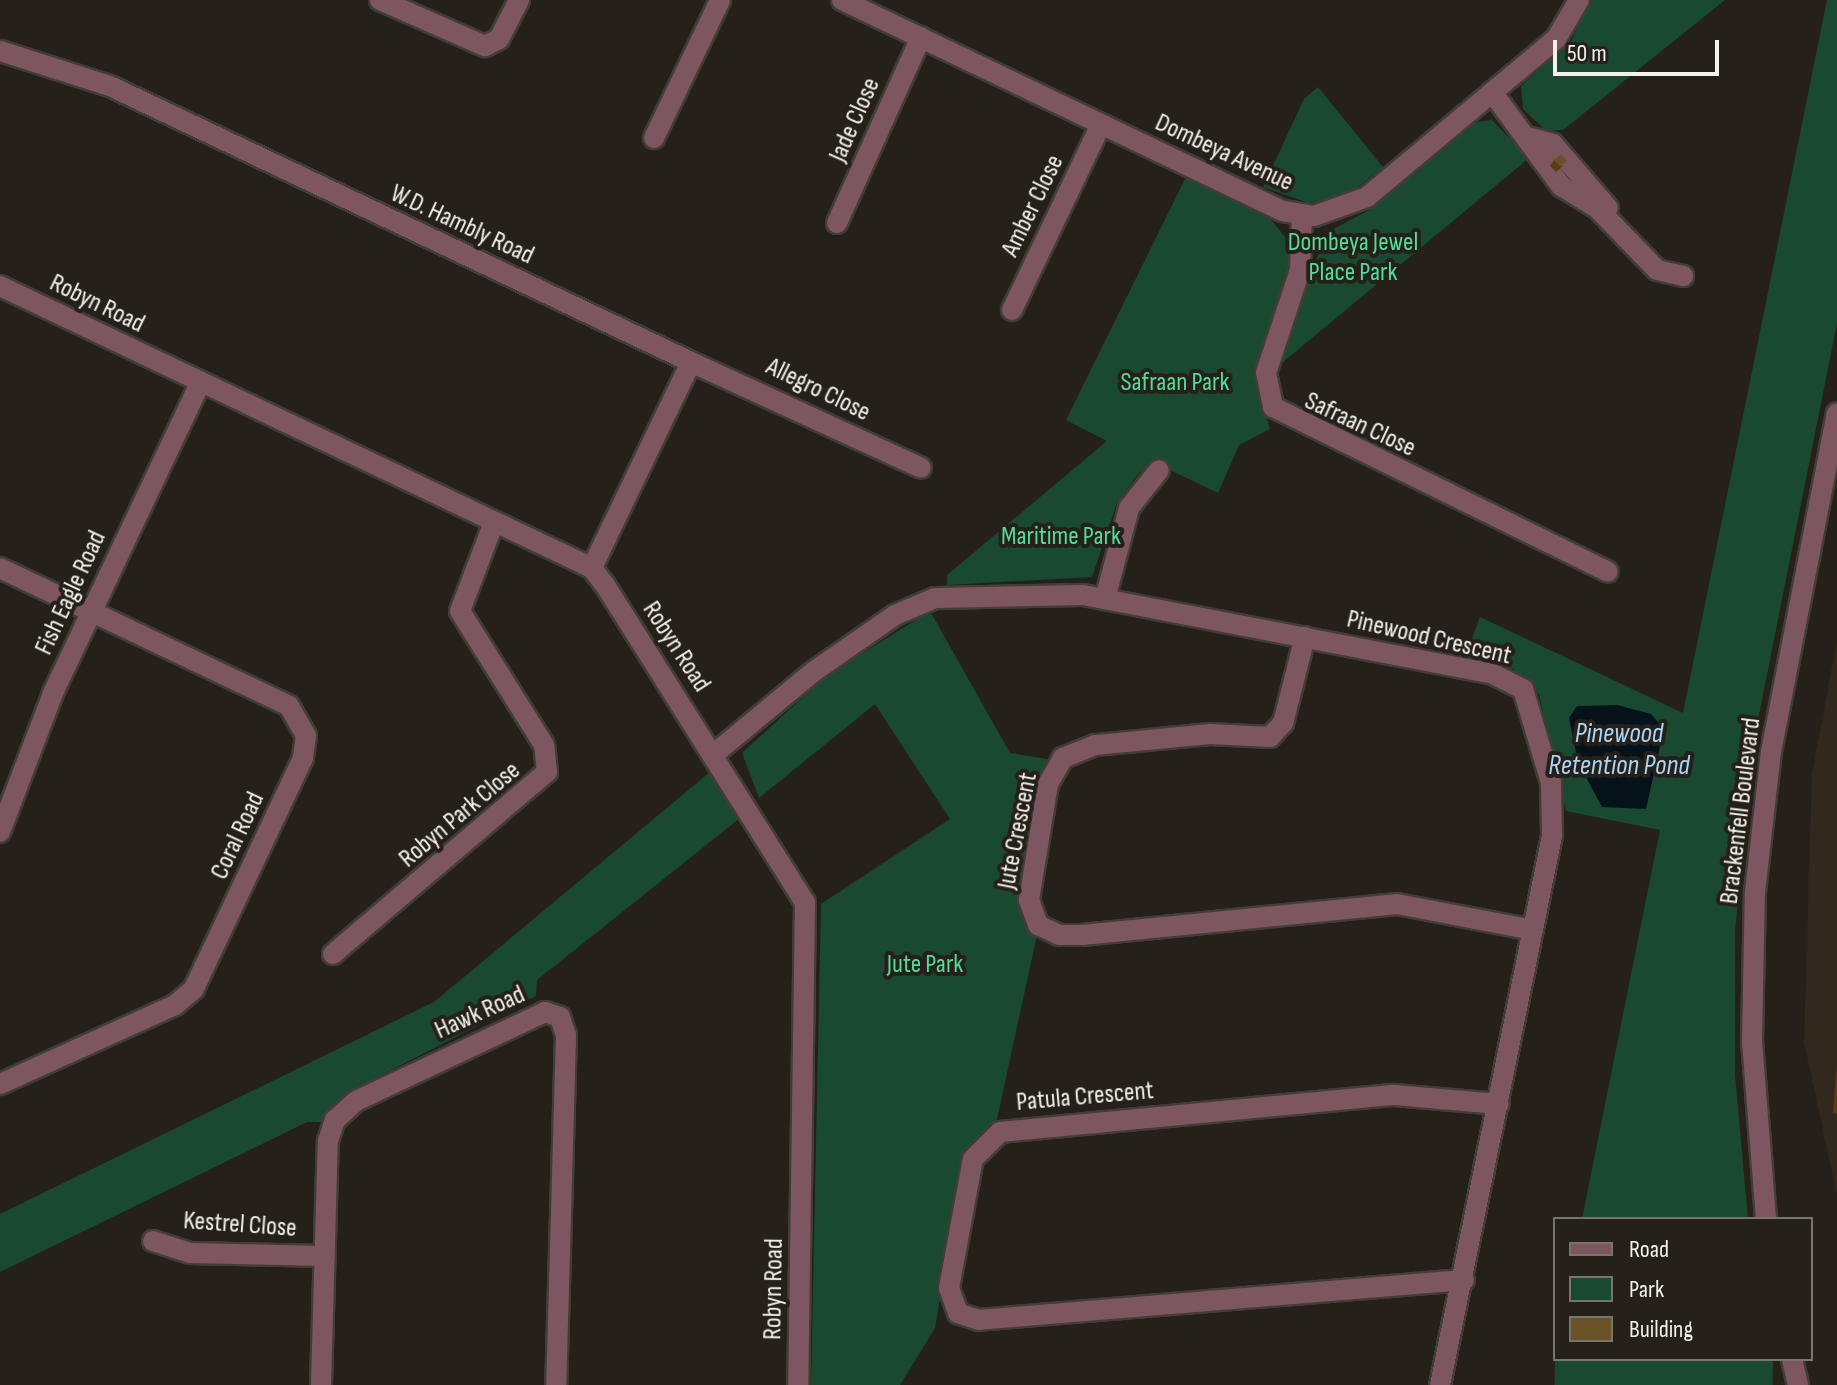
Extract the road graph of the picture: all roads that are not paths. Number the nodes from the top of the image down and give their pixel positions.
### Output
1 (380, 0) edge
2 (519, 0) edge
3 (720, 0) edge
4 (842, 0) edge
5 (1579, 0) edge
6 (921, 37) junction
7 (0, 51) edge
8 (1492, 92) junction
9 (1101, 124) junction
10 (654, 138) dead end
11 (1302, 215) junction
12 (837, 223) dead end
13 (1683, 276) dead end
14 (0, 286) edge
15 (1012, 310) dead end
16 (691, 362) junction
17 (201, 382) junction
18 (1837, 413) edge
19 (921, 468) dead end
20 (1159, 470) dead end
21 (494, 522) junction
22 (0, 568) edge
23 (592, 568) junction
24 (1608, 572) dead end
25 (1105, 599) junction
26 (91, 611) junction
27 (1305, 637) junction
28 (714, 754) junction
29 (0, 832) edge
30 (1533, 930) junction
31 (333, 954) dead end
32 (0, 1084) edge
33 (1499, 1104) junction
34 (1766, 1217) edge
35 (153, 1241) dead end
36 (325, 1256) junction
37 (1464, 1280) junction
38 (1792, 1361) edge
39 (321, 1385) edge
40 (556, 1385) edge
41 (798, 1385) edge
42 (1440, 1385) edge
43 (1798, 1385) edge

1 - 2 street
3 - 10 street
4 - 6 street, Dombeya Avenue
5 - 8 street, Dombeya Avenue
6 - 9 street, Dombeya Avenue
6 - 12 street, Jade Close
7 - 16 street, W.D. Hambly Road
8 - 11 street, Dombeya Avenue
8 - 13 street
9 - 11 street, Dombeya Avenue
9 - 15 street, Amber Close
11 - 24 street, Safraan Close
14 - 17 street, Robyn Road
16 - 19 street, Allegro Close
16 - 23 street
17 - 21 street, Robyn Road
17 - 26 street, Fish Eagle Road
18 - 34 street, Brackenfell Boulevard
20 - 25 street
21 - 23 street, Robyn Road
21 - 31 street, Robyn Park Close
22 - 26 street, Coral Road
23 - 28 street, Robyn Road
25 - 27 street, Pinewood Crescent
25 - 28 street, Pinewood Crescent
26 - 29 street, Fish Eagle Road
26 - 32 street, Coral Road
27 - 30 street, Pinewood Crescent
27 - 30 street, Jute Crescent
28 - 41 street, Robyn Road
30 - 33 street, Pinewood Crescent
33 - 37 street, Pinewood Crescent
33 - 37 street, Patula Crescent
35 - 36 street, Kestrel Close
36 - 39 street, Hawk Road
36 - 40 street, Hawk Road
37 - 42 street, Pinewood Crescent
38 - 43 street

